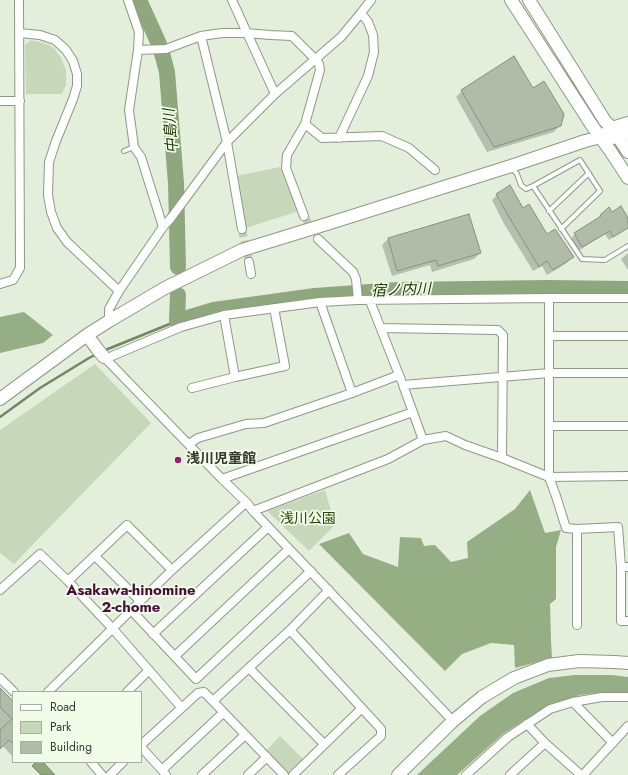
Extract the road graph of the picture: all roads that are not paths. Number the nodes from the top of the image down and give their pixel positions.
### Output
1 (19, 0) edge
2 (128, 0) edge
3 (232, 0) edge
4 (371, 0) edge
5 (511, 0) edge
6 (529, 0) edge
7 (361, 14) junction
8 (20, 33) junction
9 (246, 33) junction
10 (201, 36) junction
11 (138, 50) junction
12 (316, 60) junction
13 (275, 94) junction
14 (0, 101) edge
15 (20, 101) junction
16 (628, 123) edge
17 (305, 124) junction
18 (619, 133) edge
19 (339, 138) junction
20 (601, 138) junction
21 (227, 142) junction
22 (134, 147) junction
23 (124, 151) dead end
24 (628, 152) edge
25 (510, 166) junction
26 (435, 170) dead end
27 (589, 173) junction
28 (628, 178) edge
29 (533, 186) junction
30 (549, 211) junction
31 (304, 216) tunnel mouth
32 (163, 227) junction
33 (242, 229) tunnel mouth
34 (561, 229) junction
35 (318, 239) tunnel mouth
36 (628, 246) edge
37 (249, 262) tunnel mouth
38 (251, 274) dead end
39 (0, 284) edge
40 (119, 291) junction
41 (358, 298) junction
42 (549, 298) junction
43 (628, 298) edge
44 (370, 301) junction
45 (320, 302) junction
46 (274, 308) junction
47 (224, 315) junction
48 (109, 321) junction
49 (381, 328) junction
50 (87, 335) junction
51 (549, 336) junction
52 (628, 336) edge
53 (103, 355) junction
54 (549, 373) junction
55 (628, 373) edge
56 (399, 375) junction
57 (235, 376) junction
58 (503, 377) junction
59 (402, 385) junction
60 (192, 388) dead end
61 (352, 393) junction
62 (0, 399) edge
63 (413, 412) junction
64 (549, 426) junction
65 (628, 426) edge
66 (423, 440) junction
67 (189, 444) junction
68 (502, 458) junction
69 (628, 476) edge
70 (549, 477) junction
71 (222, 479) junction
72 (247, 503) junction
73 (253, 511) junction
74 (268, 527) junction
75 (577, 529) junction
76 (290, 549) junction
77 (95, 556) junction
78 (624, 567) edge
79 (172, 570) junction
80 (311, 571) junction
81 (68, 581) junction
82 (0, 590) edge
83 (329, 590) junction
84 (140, 601) junction
85 (132, 610) junction
86 (625, 621) edge
87 (612, 622) dead end
88 (577, 625) dead end
89 (113, 629) junction
90 (290, 630) junction
91 (153, 634) junction
92 (175, 656) junction
93 (628, 663) edge
94 (249, 668) junction
95 (149, 670) junction
96 (0, 678) edge
97 (13, 691) edge
98 (49, 691) edge
99 (128, 691) edge
100 (628, 697) edge
101 (213, 701) junction
102 (573, 702) junction
103 (182, 707) junction
104 (361, 709) junction
105 (223, 713) junction
106 (453, 722) junction
107 (527, 724) junction
108 (628, 726) edge
109 (245, 735) junction
110 (545, 743) junction
111 (613, 743) junction
112 (324, 744) junction
113 (142, 745) edge
114 (142, 747) edge
115 (267, 758) junction
116 (92, 763) edge
117 (122, 763) edge
118 (164, 773) edge
119 (102, 775) edge
120 (110, 775) edge
121 (202, 775) edge
122 (248, 775) edge
123 (284, 775) edge
124 (293, 775) edge
125 (338, 775) edge
126 (398, 775) edge
127 (466, 775) edge
128 (510, 775) edge
129 (582, 775) edge

1 - 8 street
2 - 11 street
3 - 9 street
4 - 7 street
5 - 20 street
6 - 18 street
7 - 12 street
7 - 19 street
8 - 15 street
8 - 40 street
9 - 10 street
9 - 12 street
9 - 13 street
10 - 11 street
10 - 21 street
11 - 22 street
12 - 13 street
12 - 17 street
13 - 21 street
14 - 15 street
15 - 39 street
16 - 18 street
17 - 19 street
17 - 31 street
18 - 20 street
18 - 24 street
19 - 26 street
20 - 25 street
20 - 28 street
21 - 32 street
21 - 33 street
22 - 23 lane
22 - 32 street
25 - 29 lane
25 - 48 street
27 - 29 lane
27 - 30 lane
27 - 34 lane
29 - 30 lane
30 - 34 lane
32 - 40 street
34 - 36 lane
35 - 41 street
37 - 38 street
40 - 48 street
41 - 44 street
41 - 45 street
42 - 43 street
42 - 44 street
42 - 51 street
44 - 49 street
45 - 46 street
45 - 61 street
46 - 47 street
46 - 57 street
47 - 53 street
47 - 57 street
48 - 50 street
49 - 56 street
49 - 58 street
50 - 53 street
50 - 62 street
51 - 52 street
51 - 54 street
53 - 67 street
54 - 55 street
54 - 58 street
54 - 64 street
56 - 59 street
56 - 61 street
57 - 60 street
58 - 59 street
58 - 68 street
59 - 63 street
61 - 67 street
63 - 66 street
63 - 71 street
64 - 65 street
64 - 70 street
66 - 68 street
66 - 73 street
67 - 71 street
68 - 70 street
69 - 70 street
70 - 75 street
71 - 72 street
72 - 73 street
72 - 79 street
73 - 74 street
74 - 76 street
74 - 91 street
75 - 78 street
75 - 88 street
76 - 80 street
76 - 92 street
77 - 79 street
77 - 81 street
77 - 84 street
78 - 86 street
79 - 84 street
80 - 83 street
80 - 92 street
81 - 82 street
81 - 89 street
83 - 90 street
83 - 106 street
84 - 85 street
85 - 89 street
85 - 91 street
86 - 87 street
89 - 95 street
89 - 98 street
90 - 94 street
90 - 104 street
91 - 92 street
93 - 106 street
94 - 101 street
94 - 112 street
95 - 99 street
95 - 103 street
96 - 97 street
100 - 102 street
101 - 103 street
101 - 105 street
102 - 107 street
102 - 111 street
103 - 113 street
104 - 112 street
104 - 125 street
105 - 109 street
105 - 118 street
106 - 126 street
107 - 110 street
107 - 127 street
108 - 111 street
109 - 115 street
109 - 121 street
110 - 128 street
110 - 129 street
111 - 129 street
112 - 124 street
114 - 118 street
115 - 122 street
115 - 123 street
116 - 119 street
117 - 120 street

